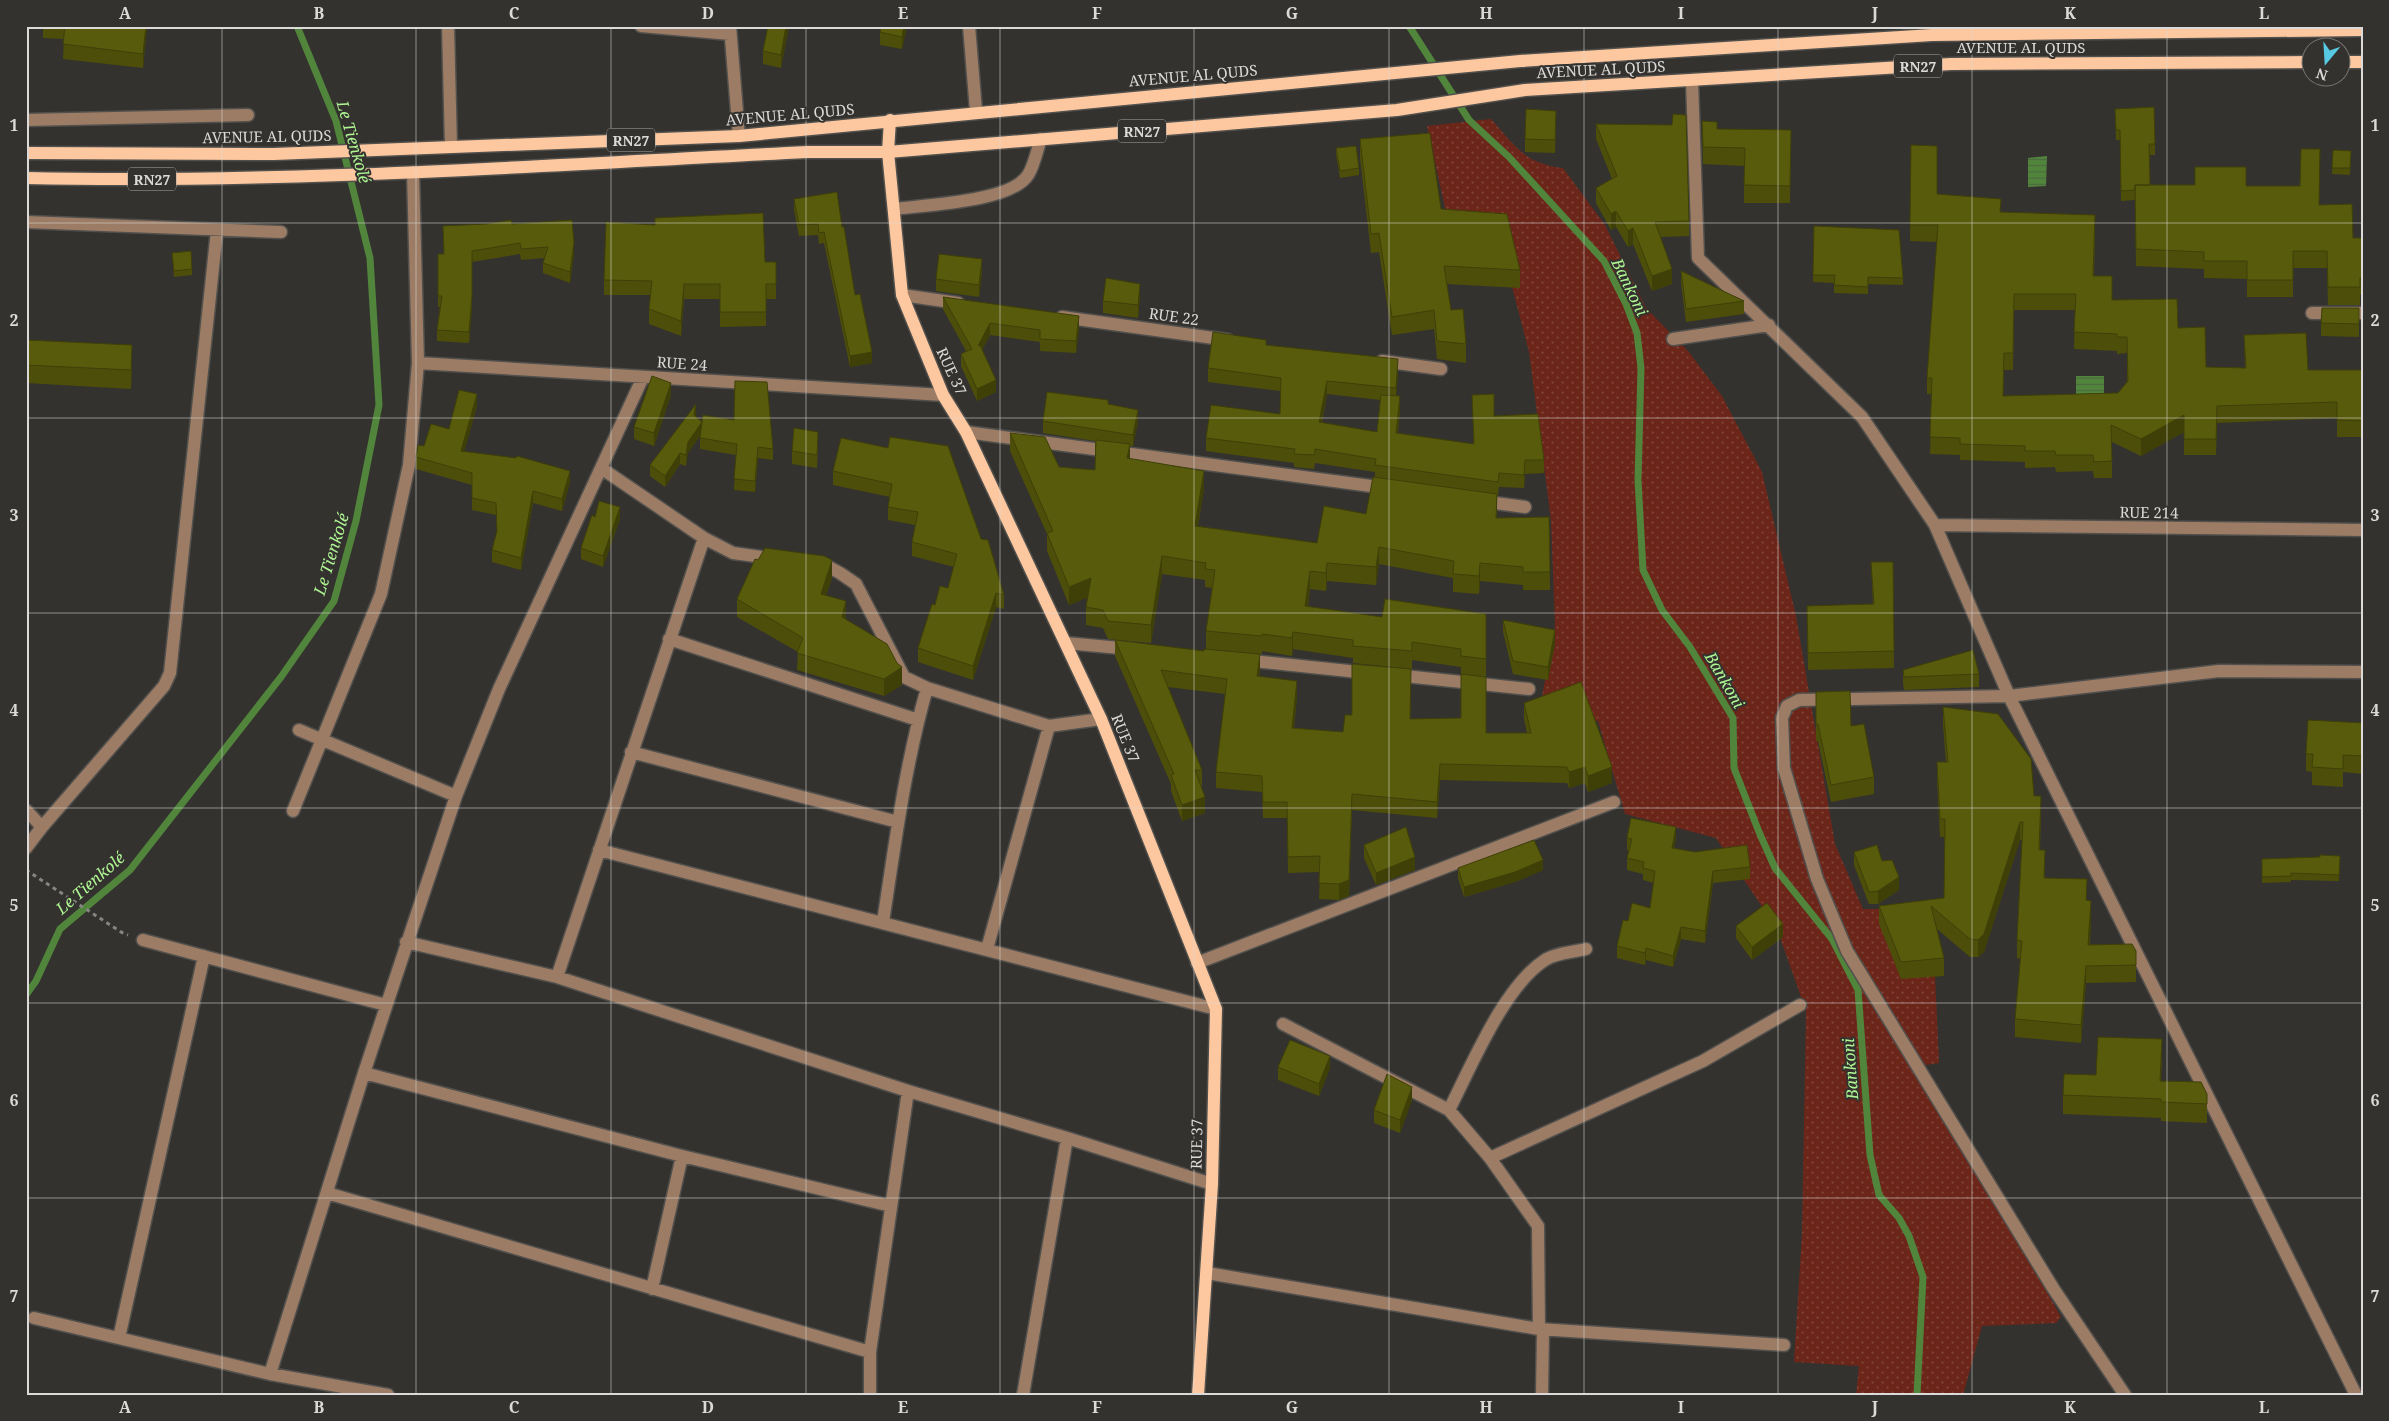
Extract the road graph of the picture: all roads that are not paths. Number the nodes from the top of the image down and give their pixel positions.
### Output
1 (448, 26) edge
2 (641, 26) edge
3 (969, 26) edge
4 (730, 30) edge
5 (2363, 30) edge
6 (2302, 62) edge
7 (1692, 80) junction
8 (976, 111) junction
9 (248, 114) dead end
10 (26, 120) edge
11 (890, 120) junction
12 (739, 136) junction
13 (1041, 139) junction
14 (451, 147) junction
15 (888, 152) junction
16 (26, 153) edge
17 (413, 172) junction
18 (26, 178) edge
19 (894, 209) junction
20 (26, 222) edge
21 (217, 230) junction
22 (281, 232) dead end
23 (902, 295) junction
24 (970, 305) edge
25 (2312, 313) dead end
26 (2363, 313) edge
27 (1049, 315) edge
28 (1769, 325) junction
29 (1673, 339) dead end
30 (1245, 342) edge
31 (1372, 360) edge
32 (418, 363) junction
33 (1441, 369) dead end
34 (643, 377) junction
35 (943, 395) junction
36 (966, 432) junction
37 (601, 468) junction
38 (1397, 490) edge
39 (1466, 499) edge
40 (1525, 507) dead end
41 (1935, 525) junction
42 (2363, 530) edge
43 (704, 538) junction
44 (789, 561) edge
45 (808, 564) edge
46 (669, 638) junction
47 (1066, 642) junction
48 (1142, 650) edge
49 (1227, 659) edge
50 (2363, 672) edge
51 (927, 688) junction
52 (1529, 689) dead end
53 (2008, 696) junction
54 (1101, 719) junction
55 (918, 720) junction
56 (1049, 726) junction
57 (299, 730) dead end
58 (323, 740) junction
59 (630, 752) junction
60 (456, 796) junction
61 (1614, 802) dead end
62 (26, 810) edge
63 (293, 811) dead end
64 (898, 822) junction
65 (42, 827) junction
66 (26, 848) edge
67 (599, 850) junction
68 (883, 922) junction
69 (143, 940) dead end
70 (406, 942) junction
71 (987, 949) junction
72 (1586, 949) dead end
73 (204, 956) junction
74 (1197, 962) junction
75 (557, 977) junction
76 (386, 1004) junction
77 (1800, 1005) dead end
78 (1216, 1009) junction
79 (1283, 1024) dead end
80 (364, 1073) junction
81 (908, 1091) junction
82 (1449, 1110) junction
83 (1067, 1138) junction
84 (682, 1156) junction
85 (1490, 1158) junction
86 (1212, 1184) junction
87 (327, 1193) junction
88 (891, 1206) junction
89 (1207, 1273) junction
90 (652, 1289) junction
91 (34, 1318) dead end
92 (1541, 1330) junction
93 (119, 1338) junction
94 (1784, 1345) dead end
95 (870, 1352) junction
96 (270, 1374) junction
97 (388, 1395) edge
98 (870, 1395) edge
99 (1023, 1395) edge
100 (1198, 1395) edge
101 (1542, 1395) edge
102 (2124, 1395) edge
103 (2356, 1395) edge

1 - 14 street
2 - 4 street
3 - 8 street
4 - 12 street
5 - 8 main road, AVENUE AL QUDS / RN27
6 - 7 main road, AVENUE AL QUDS / RN27
7 - 13 main road, AVENUE AL QUDS / RN27
7 - 28 street
8 - 11 main road, AVENUE AL QUDS / RN27
9 - 10 street, AVENUE AL QUDS
11 - 12 main road, AVENUE AL QUDS / RN27
11 - 15 main road, RUE 37
12 - 14 main road, AVENUE AL QUDS / RN27
13 - 15 main road, AVENUE AL QUDS / RN27
13 - 19 street
14 - 16 main road, AVENUE AL QUDS / RN27
15 - 17 main road, AVENUE AL QUDS / RN27
15 - 19 main road, RUE 37
17 - 18 main road, AVENUE AL QUDS / RN27
17 - 32 street
19 - 23 main road, RUE 37
20 - 21 street
21 - 22 street
21 - 65 street
23 - 24 street
23 - 35 main road, RUE 37
25 - 26 street
27 - 30 street, RUE 22
28 - 29 street
28 - 41 street
31 - 33 street
32 - 34 street, RUE 24
32 - 58 street
34 - 35 street, RUE 24
34 - 37 street
35 - 36 main road, RUE 37
36 - 38 street
36 - 47 main road, RUE 37
37 - 43 street
37 - 60 street
39 - 40 street
41 - 42 street, RUE 214
41 - 53 street
43 - 44 street
43 - 46 street
45 - 51 street
46 - 55 street
46 - 59 street
47 - 48 street
47 - 54 main road, RUE 37
49 - 52 street
50 - 53 street
51 - 55 street
51 - 56 street
53 - 102 street
53 - 103 street
54 - 56 street
54 - 74 main road, RUE 37
55 - 64 street
56 - 71 street
57 - 58 street
58 - 60 street
58 - 63 street
59 - 64 street
59 - 67 street
60 - 70 street
61 - 74 street
62 - 65 street
64 - 68 street
65 - 66 street
67 - 68 street
67 - 75 street
68 - 71 street
69 - 73 street
70 - 75 street
70 - 76 street
71 - 78 street
72 - 82 street
73 - 76 street
73 - 93 street
74 - 78 main road, RUE 37
75 - 81 street
76 - 80 street
77 - 85 street
78 - 86 main road, RUE 37
79 - 82 street
80 - 84 street
80 - 87 street
81 - 83 street
81 - 88 street
82 - 85 street
83 - 86 street
83 - 99 street
84 - 88 street
84 - 90 street
85 - 92 street
86 - 89 main road, RUE 37
87 - 90 street
87 - 96 street
88 - 95 street
89 - 92 street
89 - 100 main road, RUE 37
90 - 95 street
91 - 93 street
92 - 94 street
92 - 101 street
93 - 96 street
95 - 98 street
96 - 97 street

